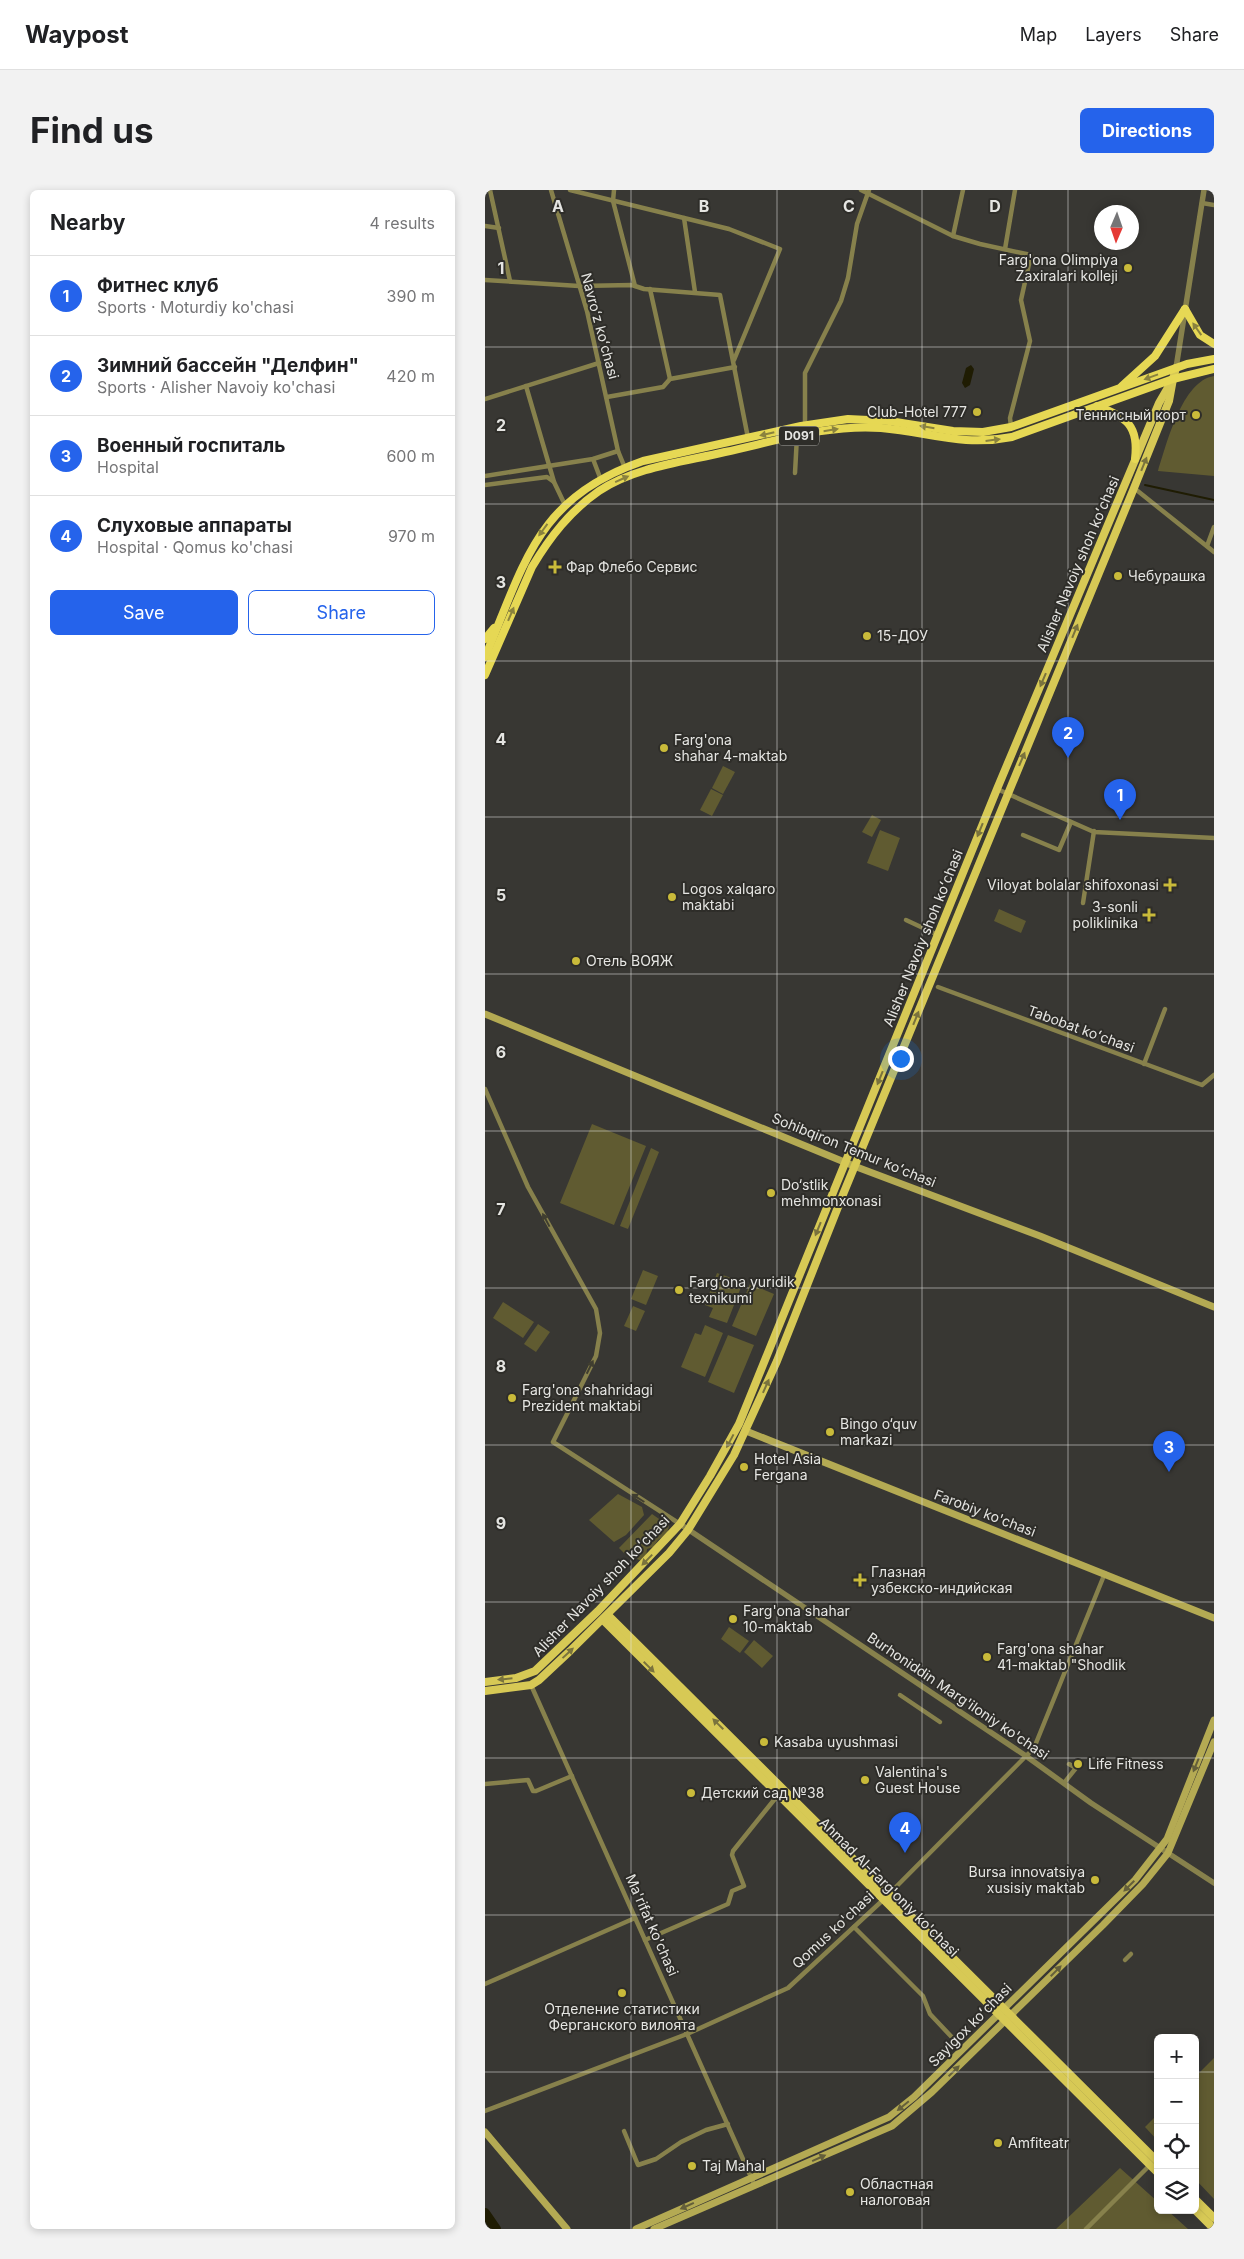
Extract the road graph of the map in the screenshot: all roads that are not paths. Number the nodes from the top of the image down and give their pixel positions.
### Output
1 (490, 190) edge
2 (551, 190) edge
3 (570, 190) edge
4 (614, 190) edge
5 (861, 190) edge
6 (963, 190) edge
7 (1015, 190) edge
8 (1204, 190) edge
9 (869, 192) edge
10 (613, 201) junction
11 (1202, 203) junction
12 (1214, 205) edge
13 (684, 218) junction
14 (485, 226) edge
15 (499, 228) junction
16 (953, 236) junction
17 (1005, 249) junction
18 (485, 280) edge
19 (510, 281) junction
20 (579, 286) junction
21 (635, 286) junction
22 (649, 289) junction
23 (695, 292) junction
24 (1185, 309) junction
25 (1214, 344) edge
26 (1214, 359) edge
27 (734, 361) junction
28 (599, 364) junction
29 (735, 367) junction
30 (1176, 368) junction
31 (1214, 369) edge
32 (1173, 378) junction
33 (670, 379) junction
34 (526, 386) junction
35 (1117, 390) junction
36 (607, 397) junction
37 (485, 399) edge
38 (1097, 406) junction
39 (805, 425) junction
40 (1011, 427) junction
41 (797, 436) junction
42 (748, 438) junction
43 (618, 451) junction
44 (593, 459) junction
45 (1135, 459) junction
46 (549, 466) junction
47 (625, 468) junction
48 (795, 473) dead end
49 (485, 476) edge
50 (601, 480) junction
51 (554, 482) junction
52 (485, 485) edge
53 (591, 486) junction
54 (1134, 488) junction
55 (596, 494) junction
56 (565, 505) junction
57 (1214, 528) edge
58 (1207, 546) junction
59 (1214, 552) edge
60 (500, 621) junction
61 (485, 639) edge
62 (485, 657) edge
63 (485, 675) edge
64 (997, 789) junction
65 (1008, 794) junction
66 (1071, 822) junction
67 (1094, 831) junction
68 (1023, 835) dead end
69 (1214, 838) edge
70 (1083, 903) dead end
71 (906, 920) dead end
72 (938, 936) junction
73 (938, 987) dead end
74 (1165, 1009) dead end
75 (485, 1014) edge
76 (1145, 1064) junction
77 (1214, 1074) edge
78 (485, 1089) edge
79 (845, 1162) junction
80 (855, 1166) junction
81 (1214, 1307) edge
82 (747, 1431) junction
83 (679, 1524) junction
84 (688, 1530) junction
85 (1105, 1573) junction
86 (605, 1617) junction
87 (1214, 1618) edge
88 (527, 1675) junction
89 (485, 1682) edge
90 (531, 1685) junction
91 (485, 1691) edge
92 (900, 1695) dead end
93 (1214, 1720) edge
94 (940, 1722) dead end
95 (1214, 1742) edge
96 (1026, 1756) junction
97 (1069, 1764) dead end
98 (572, 1776) junction
99 (1064, 1783) junction
100 (485, 1784) edge
101 (778, 1795) junction
102 (1161, 1849) junction
103 (1168, 1853) junction
104 (1214, 1883) edge
105 (886, 1897) junction
106 (635, 1918) junction
107 (853, 1927) junction
108 (645, 1940) junction
109 (1131, 1954) dead end
110 (1125, 1960) dead end
111 (485, 1984) edge
112 (1002, 2011) junction
113 (1009, 2018) junction
114 (687, 2034) junction
115 (964, 2049) junction
116 (485, 2111) edge
117 (728, 2124) junction
118 (624, 2131) dead end
119 (485, 2132) edge
120 (1154, 2163) edge
121 (752, 2178) junction
122 (755, 2186) junction
123 (1199, 2203) edge
124 (1199, 2214) edge
125 (1214, 2218) edge
126 (567, 2229) edge
127 (636, 2229) edge
128 (654, 2229) edge
129 (1086, 2229) edge
130 (1214, 2229) edge

1 - 15 street
2 - 20 street, Navroʻz koʻchasi
3 - 10 street
4 - 10 street
5 - 9 street
6 - 16 street
7 - 17 street
8 - 11 street, Alisher Navoiy shoh koʻchasi
9 - 16 street
9 - 39 street
10 - 13 street
10 - 21 street
11 - 12 street
11 - 24 street, Alisher Navoiy shoh koʻchasi
13 - 23 street
13 - 27 street
14 - 15 street
15 - 19 street
16 - 17 street
17 - 40 street
18 - 19 street
19 - 20 street
20 - 21 street
20 - 28 street, Navroʻz koʻchasi
21 - 22 street
22 - 23 street
22 - 33 street
23 - 27 street
25 -> 24 highway
24 - 30 street, Alisher Navoiy shoh koʻchasi
24 - 35 highway
26 - 30 highway, D091
27 - 29 street
28 - 34 street
28 - 36 street, Navroʻz koʻchasi
29 - 33 street
29 - 42 street
30 - 32 main road, Alisher Navoiy shoh koʻchasi
30 -> 35 highway, D091
31 - 32 highway, D091
32 - 38 highway, D091
32 - 45 main road, Alisher Navoiy shoh koʻchasi
54 -> 32 main road, Alisher Navoiy shoh koʻchasi
33 - 36 street
34 - 37 street
34 - 46 street
35 - 40 highway, D091
36 - 43 street, Navroʻz koʻchasi
41 -> 38 highway, D091
38 - 45 highway
40 -> 39 highway, D091
39 -> 42 highway, D091
41 - 48 street
55 -> 41 highway, D091
42 - 47 highway, D091
43 - 44 street
43 - 47 street, Navroʻz koʻchasi
44 - 46 street
44 - 50 street
45 -> 64 main road, Alisher Navoiy shoh koʻchasi
46 - 49 street
46 - 51 street
47 - 50 highway, D091
50 - 53 highway, D091
51 - 52 street
51 - 56 street
53 - 55 highway
53 - 56 highway, D091
54 - 58 street
65 -> 54 main road, Alisher Navoiy shoh koʻchasi
63 -> 55 highway, D091
56 -> 60 highway, D091
57 - 58 street
58 - 59 street
60 - 61 highway, D091
60 - 62 highway, D091
64 - 65 street
64 -> 72 main road, Alisher Navoiy shoh koʻchasi
65 - 66 street
80 -> 65 main road, Alisher Navoiy shoh koʻchasi
66 - 67 street
66 - 68 street
67 - 69 street
67 - 70 street
71 - 72 street
72 -> 79 main road, Alisher Navoiy shoh koʻchasi
73 - 76 street, Tabobat koʻchasi
74 - 76 street
75 - 79 main road, Sohibqiron Temur koʻchasi
76 - 77 street, Tabobat koʻchasi
83 -> 78 street
79 - 80 main road, Sohibqiron Temur koʻchasi
79 -> 83 main road, Alisher Navoiy shoh koʻchasi
80 - 81 main road, Sohibqiron Temur koʻchasi
82 -> 80 main road, Alisher Navoiy shoh koʻchasi
82 - 84 main road, Alisher Navoiy shoh koʻchasi
82 - 85 main road, Farobiy ko'chasi
83 - 84 street, Burhoniddin Marg'iloniy ko'chasi
83 -> 88 main road, Alisher Navoiy shoh koʻchasi
84 - 86 main road, Alisher Navoiy shoh koʻchasi
84 - 96 street, Burhoniddin Marg'iloniy ko'chasi
85 - 87 main road, Farobiy ko'chasi
85 - 96 street, Qomus ko'chasi
90 -> 86 main road, Alisher Navoiy shoh koʻchasi
86 -> 101 main road, Ahmad Al-Farg'oniy ko'chasi
105 -> 86 main road, Ahmad Al-Farg'oniy ko'chasi
88 -> 89 main road, Alisher Navoiy shoh koʻchasi
88 - 90 street, Ma'rifat ko'chasi
90 - 91 main road
90 - 98 street, Ma'rifat ko'chasi
92 - 94 street
93 -> 102 main road, Saylgox koʻchasi
95 - 103 main road, Saylgox koʻchasi
96 - 99 street, Burhoniddin Marg'iloniy ko'chasi
96 - 105 street, Qomus ko'chasi
97 - 99 street
98 - 100 street
98 - 106 street, Ma'rifat ko'chasi
99 - 102 street, Burhoniddin Marg'iloniy ko'chasi
101 - 105 main road, Ahmad Al-Farg'oniy ko'chasi
101 - 108 street
102 - 103 street, Burhoniddin Marg'iloniy ko'chasi
102 -> 112 main road, Saylgox koʻchasi
103 - 104 street, Burhoniddin Marg'iloniy ko'chasi
113 -> 103 main road, Saylgox koʻchasi
105 - 107 street, Qomus ko'chasi
105 - 112 main road, Ahmad Al-Farg'oniy ko'chasi
106 - 108 street, Ma'rifat ko'chasi
106 - 111 street
107 - 114 street, Qomus ko'chasi
107 - 115 street
108 - 114 street, Ma'rifat ko'chasi
109 - 110 street
112 - 113 main road, Ahmad Al-Farg'oniy ko'chasi
112 - 115 main road, Saylgox koʻchasi
113 - 120 main road, Ahmad Al-Farg'oniy ko'chasi
122 -> 113 main road, Saylgox koʻchasi
114 - 116 street, Qomus ko'chasi
114 - 117 street, Ma'rifat ko'chasi
115 -> 121 main road, Saylgox koʻchasi
117 - 118 street
117 - 121 street, Ma'rifat ko'chasi
119 - 126 main road
120 - 129 street
121 - 122 street, Ma'rifat ko'chasi
121 -> 127 main road, Saylgox koʻchasi
122 - 128 main road, Saylgox koʻchasi
123 - 125 main road
124 - 130 main road

